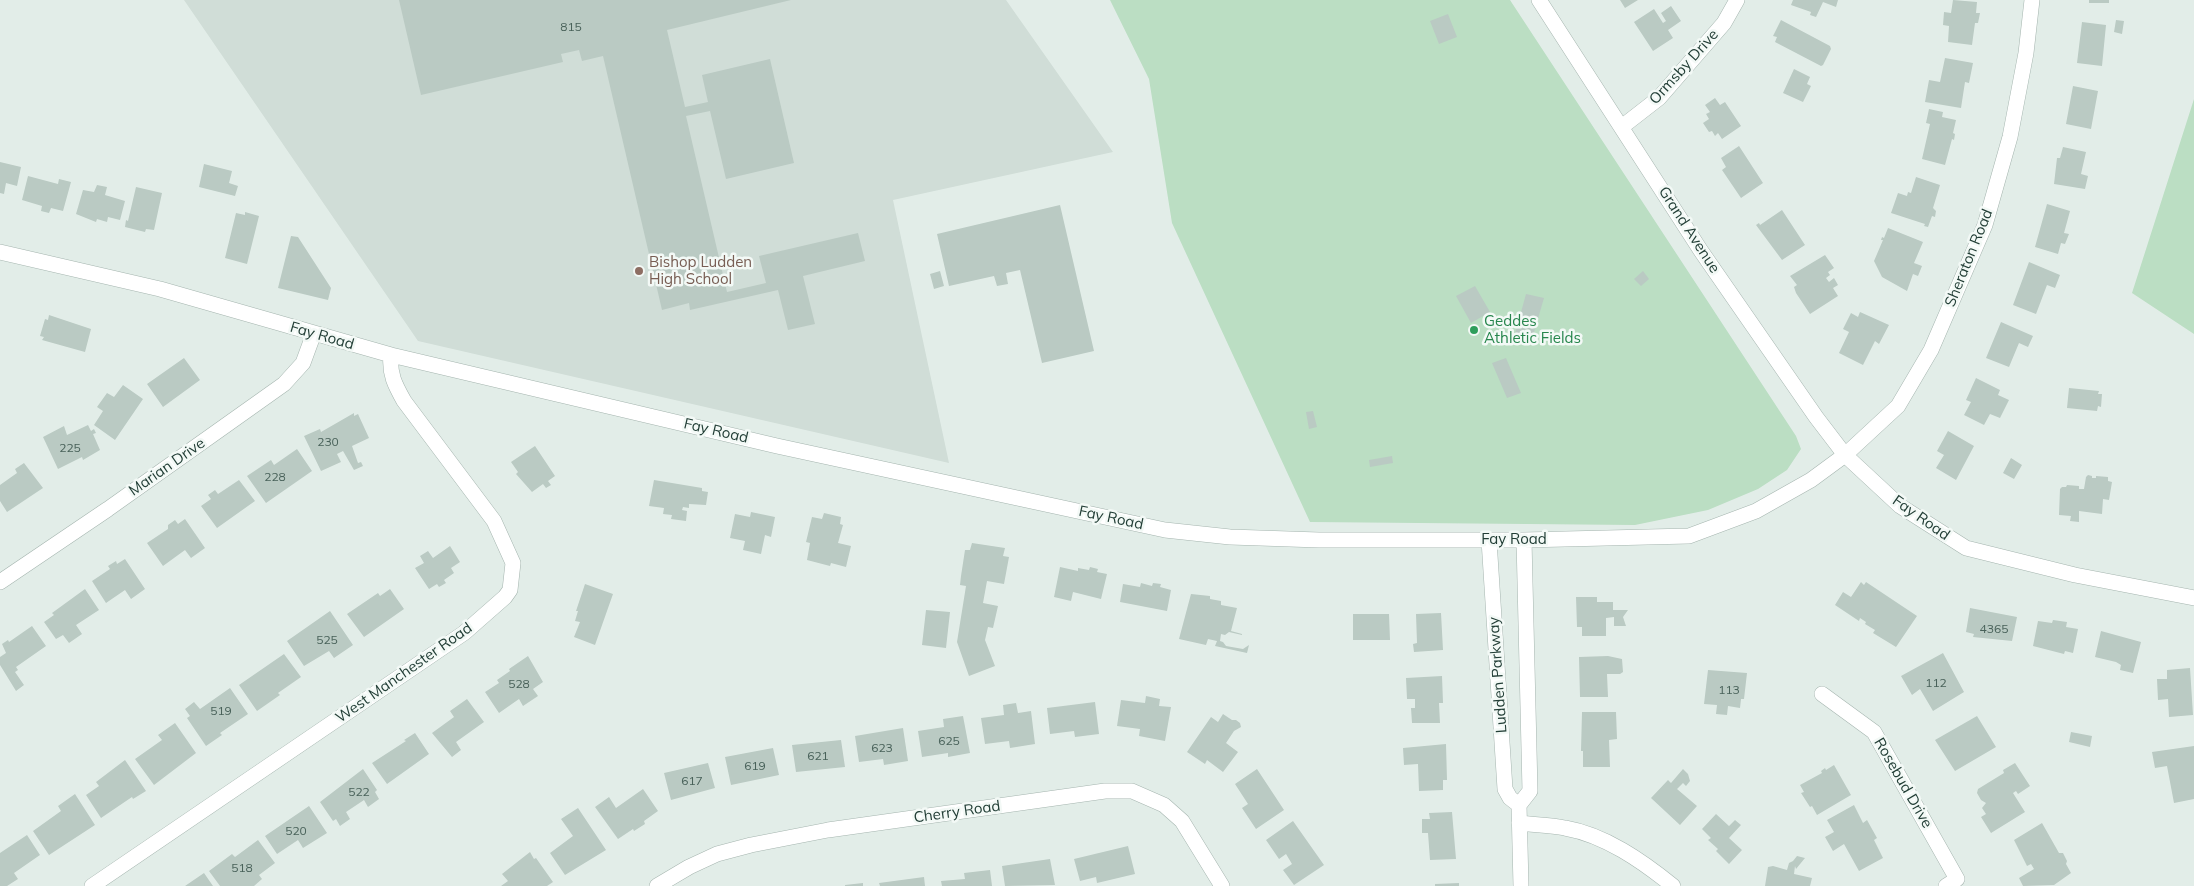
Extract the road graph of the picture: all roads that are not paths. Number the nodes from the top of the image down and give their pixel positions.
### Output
1 (1539, 0) edge
2 (1737, 0) edge
3 (2032, 0) edge
4 (1623, 126) junction
5 (0, 252) edge
6 (314, 333) junction
7 (390, 355) junction
8 (1845, 455) junction
9 (1489, 540) junction
10 (1524, 540) junction
11 (0, 582) edge
12 (2194, 598) edge
13 (1822, 694) dead end
14 (1518, 805) junction
15 (1519, 823) junction
16 (1955, 884) edge
17 (92, 886) edge
18 (657, 886) edge
19 (1222, 886) edge
20 (1521, 886) edge
21 (1673, 886) edge

1 - 4 street, Grand Avenue
2 - 4 street, Ormsby Drive
3 - 8 street, Sheraton Road
4 - 8 street, Grand Avenue
5 - 6 street, Fay Road
6 - 7 street, Fay Road
6 - 11 street, Marian Drive
7 - 9 street, Fay Road
7 - 17 street, West Manchester Road
8 - 10 street, Fay Road
8 - 12 street, Fay Road
9 - 10 street, Fay Road
9 - 14 street, Ludden Parkway
10 - 14 street, Ludden Parkway
13 - 16 street, Rosebud Drive
14 - 15 street
15 - 20 street
15 - 21 street
18 - 19 street, Cherry Road

